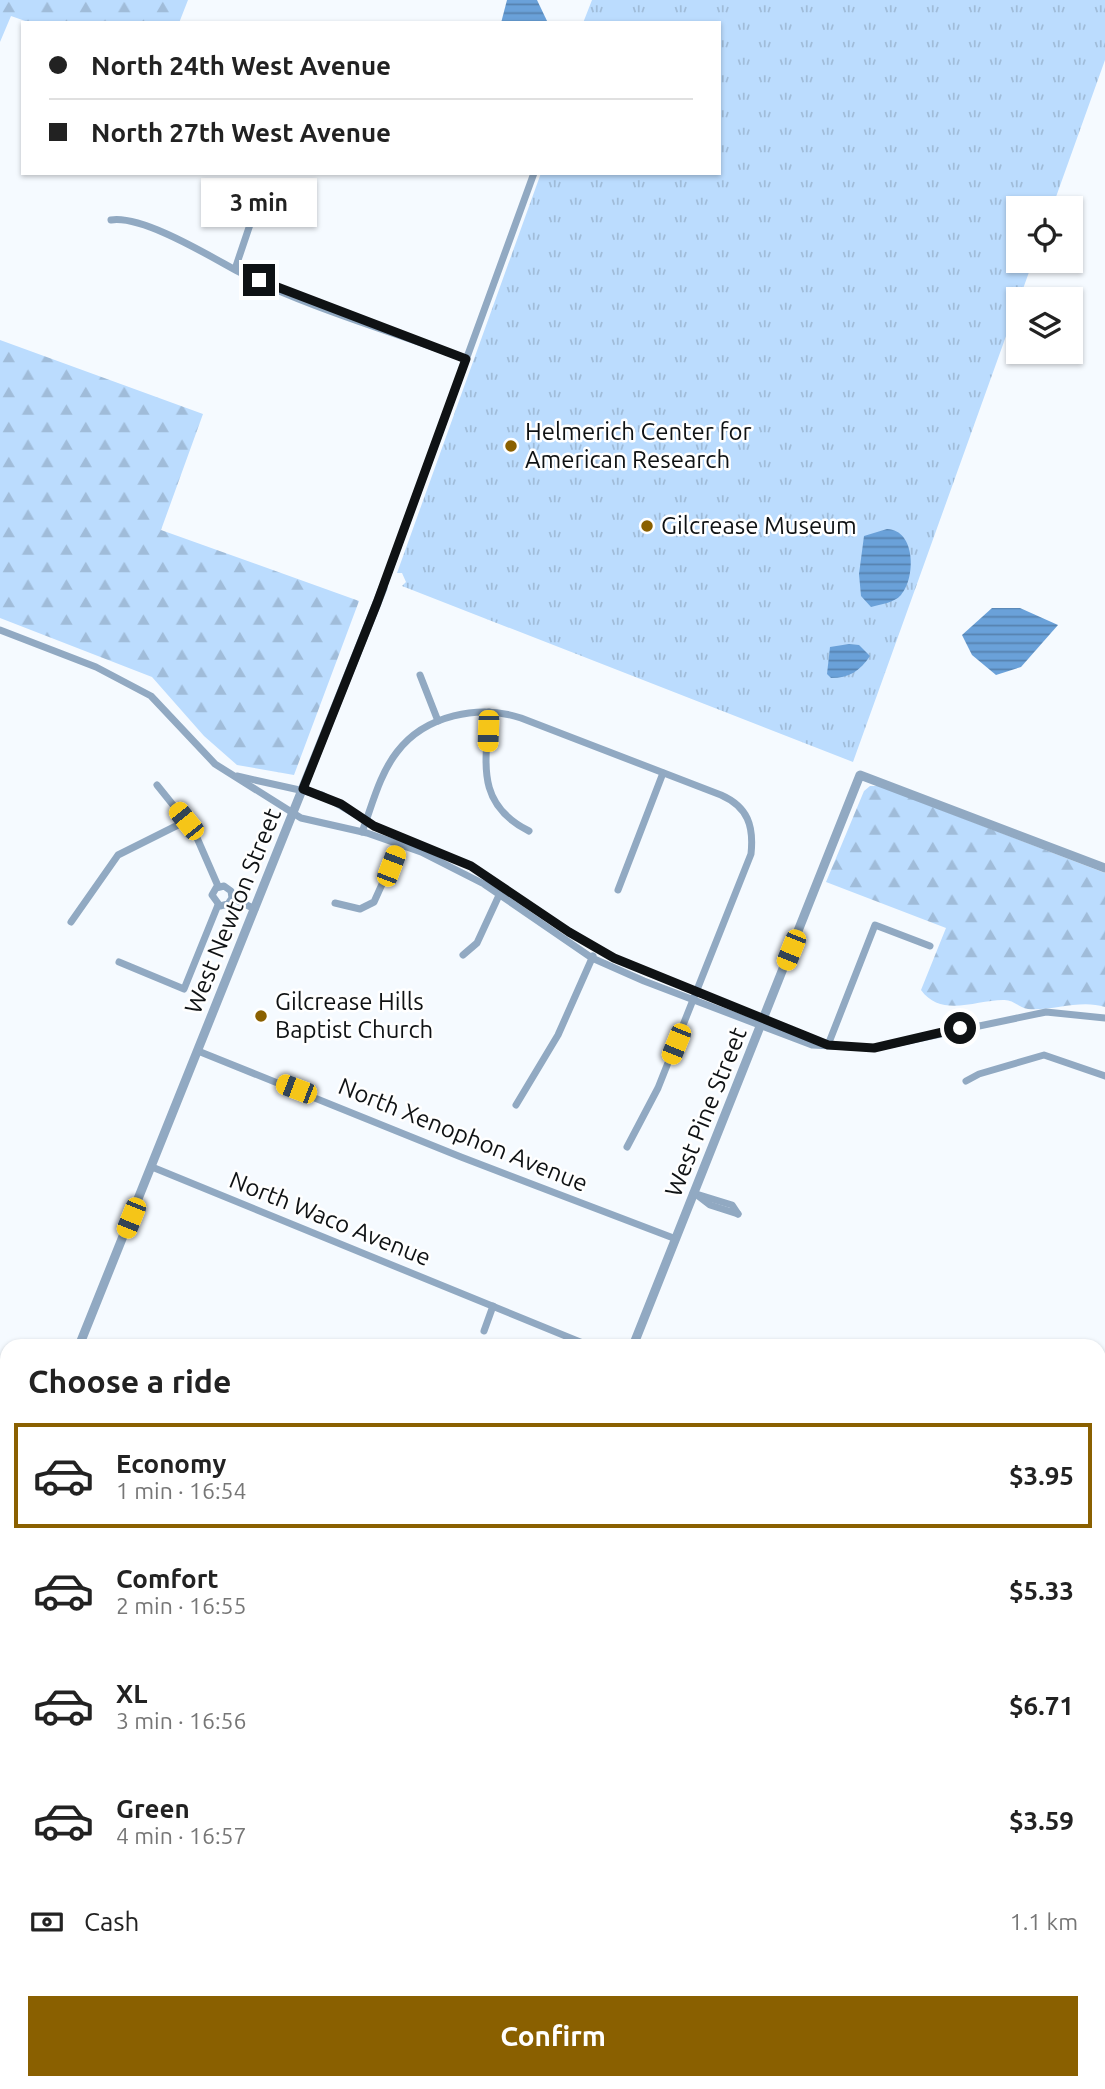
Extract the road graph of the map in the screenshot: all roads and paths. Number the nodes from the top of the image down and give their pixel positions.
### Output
1 (533, 175) edge
2 (262, 189) dead end
3 (111, 220) dead end
4 (235, 269) junction
5 (466, 359) junction
6 (383, 588) joint
7 (0, 630) edge
8 (420, 675) dead end
9 (489, 712) junction
10 (438, 721) junction
11 (663, 773) junction
12 (235, 776) junction
13 (157, 785) dead end
14 (303, 789) junction
15 (293, 813) junction
16 (186, 821) junction
17 (366, 822) junction
18 (528, 831) dead end
19 (362, 832) junction
20 (402, 840) junction
21 (1105, 868) edge
22 (218, 886) junction
23 (501, 890) junction
24 (618, 890) dead end
25 (232, 898) junction
26 (335, 903) dead end
27 (218, 905) junction
28 (255, 909) junction
29 (71, 922) dead end
30 (930, 946) dead end
31 (596, 949) junction
32 (464, 955) dead end
33 (592, 958) junction
34 (118, 962) dead end
35 (696, 990) junction
36 (693, 1000) junction
37 (1105, 1018) edge
38 (762, 1021) junction
39 (828, 1045) junction
40 (198, 1051) junction
41 (1105, 1076) edge
42 (966, 1081) dead end
43 (516, 1104) dead end
44 (627, 1147) dead end
45 (152, 1167) junction
46 (693, 1193) junction
47 (676, 1239) junction
48 (493, 1306) junction
49 (484, 1331) dead end
50 (82, 1339) edge
51 (573, 1339) edge
52 (636, 1339) edge

1 - 5 street, West Newton Street
2 - 4 street
3 - 4 street
4 - 5 street
5 - 6 street, West Newton Street
6 - 14 street, West Newton Street
7 - 12 street
8 - 10 street
9 - 10 street
9 - 11 street
9 - 18 street
10 - 17 street
11 - 24 street
11 - 35 street
12 - 14 street
12 - 15 street
13 - 16 street
14 - 15 street, West Newton Street
14 - 17 street
15 - 19 street
15 - 28 street, West Newton Street
16 - 22 street
16 - 29 street
17 - 19 street
17 - 20 street
19 - 20 street
20 - 23 street
20 - 26 street
21 - 38 street, West Pine Street
22 - 25 street
22 - 27 street
23 - 31 street
23 - 32 street
23 - 33 street
25 - 27 street
25 - 28 street
27 - 34 street
28 - 40 street, West Newton Street
30 - 39 street
31 - 33 street
31 - 35 street
33 - 36 street
33 - 43 street
35 - 36 street
35 - 38 street
36 - 38 street
36 - 44 street
37 - 39 street
38 - 39 street
38 - 46 street, West Pine Street
40 - 45 street, West Newton Street
40 - 47 street, North Xenophon Avenue
41 - 42 street
45 - 48 street, North Waco Avenue
45 - 50 street, West Newton Street
46 - 46 street
46 - 47 street, West Pine Street
47 - 52 street, West Pine Street
48 - 49 street
48 - 51 street, North Waco Avenue

